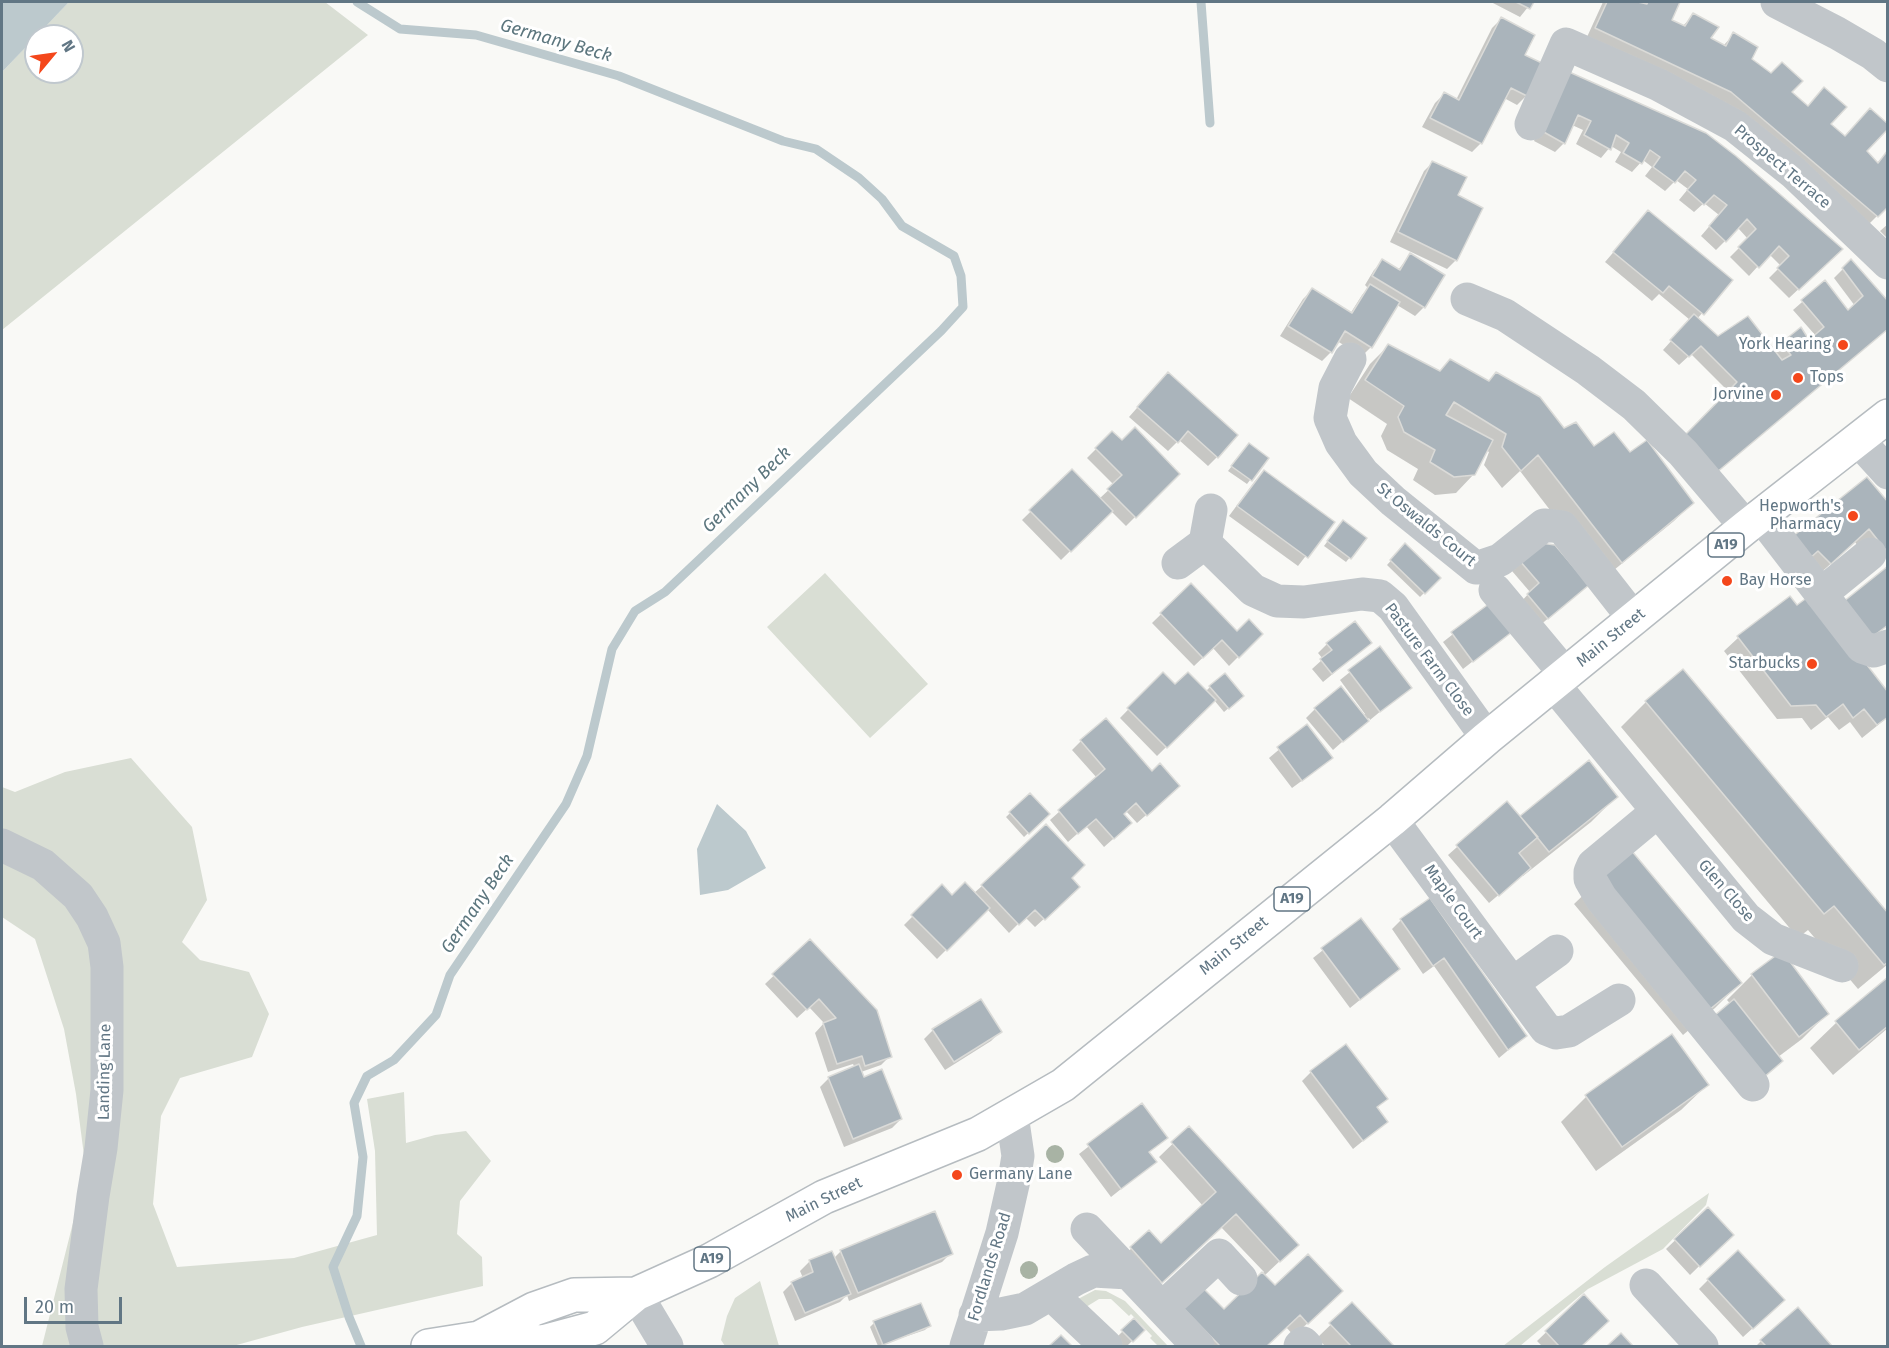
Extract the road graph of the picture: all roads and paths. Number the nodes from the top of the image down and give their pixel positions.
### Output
1 (1777, 2) edge
2 (1883, 53) edge
3 (1531, 124) dead end
4 (1887, 263) edge
5 (1467, 300) dead end
6 (1350, 359) dead end
7 (1887, 416) edge
8 (1858, 440) junction
9 (1887, 473) edge
10 (1211, 510) dead end
11 (1754, 522) junction
12 (1205, 543) junction
13 (1870, 554) dead end
14 (1178, 563) dead end
15 (1495, 590) dead end
16 (1821, 594) junction
17 (1634, 619) junction
18 (1887, 646) edge
19 (1560, 680) junction
20 (1487, 738) junction
21 (1658, 811) junction
22 (1392, 820) junction
23 (2, 844) edge
24 (1557, 951) dead end
25 (1842, 966) dead end
26 (1513, 983) junction
27 (1619, 1000) dead end
28 (1753, 1085) dead end
29 (1012, 1116) junction
30 (1087, 1229) dead end
31 (1129, 1273) junction
32 (1241, 1279) dead end
33 (1646, 1286) dead end
34 (636, 1294) junction
35 (1052, 1295) junction
36 (1162, 1308) junction
37 (975, 1315) junction
38 (87, 1347) edge
39 (428, 1347) edge
40 (667, 1347) edge
41 (966, 1347) edge
42 (1106, 1347) edge
43 (1198, 1347) edge
44 (1300, 1347) edge
45 (1306, 1347) edge
46 (1702, 1347) edge

1 - 2 street
3 - 4 street, Prospect Terrace
5 - 11 street
6 - 17 street, St Oswalds Court
7 - 8 main road, Main Street / A19
8 - 9 street
8 - 11 main road, Main Street / A19
10 - 12 street
11 - 16 street
11 - 17 main road, Main Street / A19
12 - 14 street
12 - 20 street, Pasture Farm Close
13 - 16 street
15 - 19 street, Glen Close
16 - 18 street
17 - 19 main road, Main Street / A19
19 - 20 main road, Main Street / A19
19 - 21 street, Glen Close
20 - 22 main road, Main Street / A19
21 - 25 street, Glen Close
21 - 28 street
22 - 26 street, Maple Court
22 - 29 main road, Main Street / A19
23 - 38 street, Landing Lane
24 - 26 street
26 - 27 street, Maple Court
29 - 34 main road, Main Street / A19
29 - 37 street, Fordlands Road
30 - 31 street
31 - 35 street
31 - 36 street
32 - 36 street
33 - 46 street
34 - 39 main road, Main Street / A19
34 - 40 street
35 - 37 street
35 - 42 street
36 - 43 street
37 - 41 street, Fordlands Road
44 - 45 street

